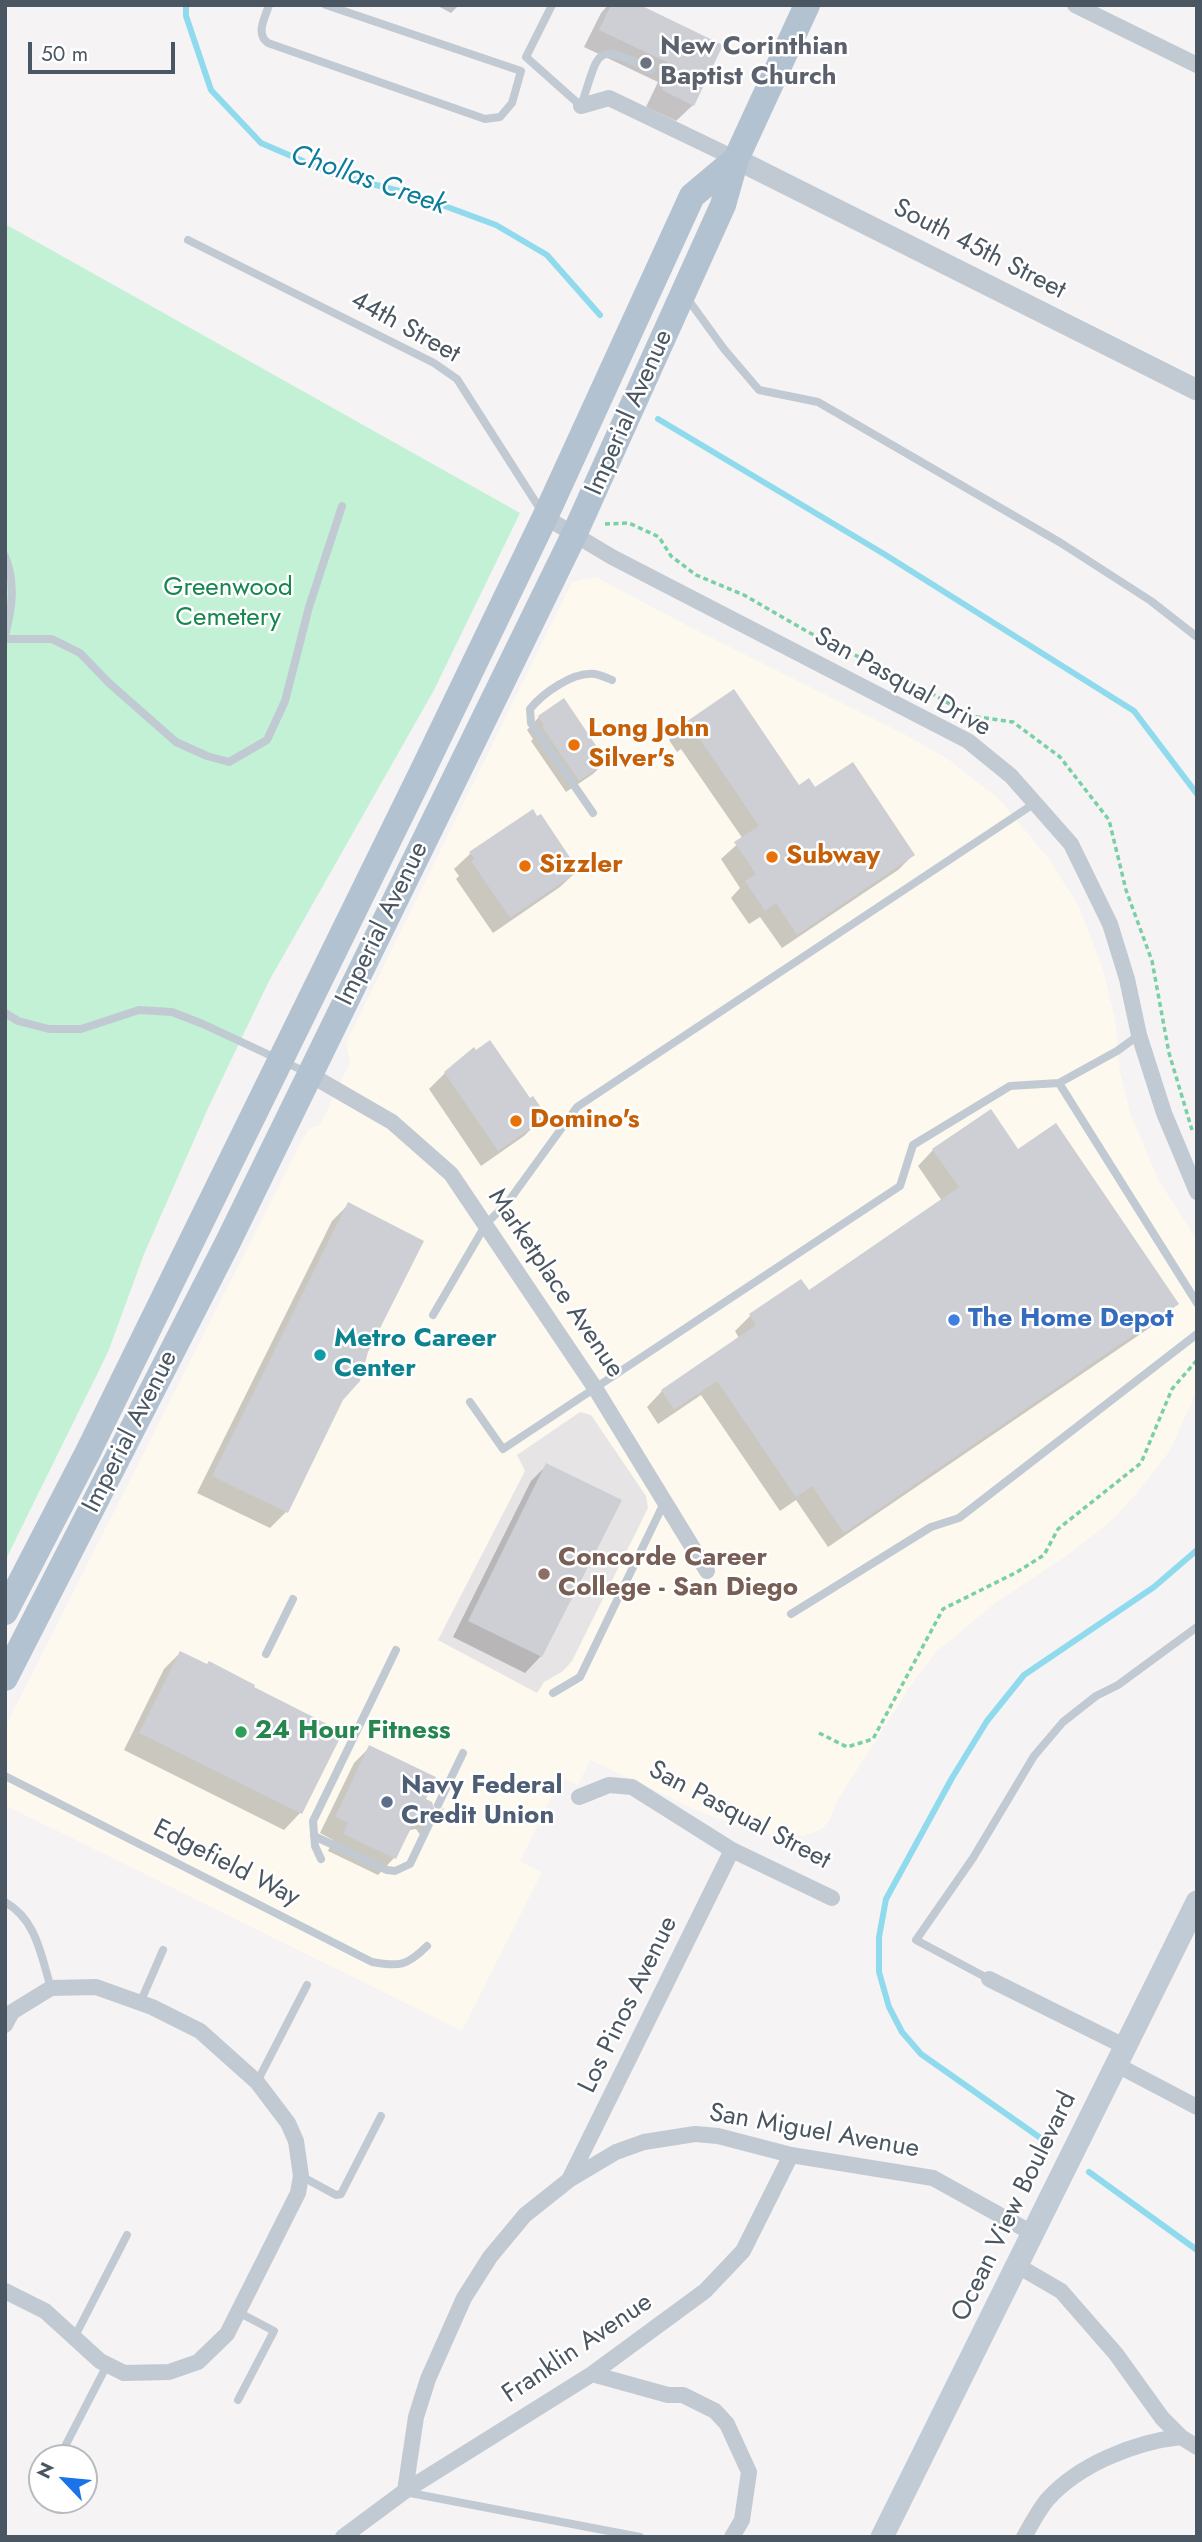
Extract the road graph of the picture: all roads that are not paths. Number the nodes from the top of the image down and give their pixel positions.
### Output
1 (269, 5) edge
2 (326, 5) edge
3 (552, 5) edge
4 (807, 5) edge
5 (1075, 5) edge
6 (526, 57) junction
7 (1197, 65) edge
8 (651, 70) dead end
9 (521, 71) junction
10 (581, 106) junction
11 (736, 159) junction
12 (188, 240) dead end
13 (684, 294) junction
14 (1197, 390) edge
15 (342, 506) dead end
16 (545, 517) junction
17 (574, 535) junction
18 (5, 556) edge
19 (5, 637) edge
20 (1197, 637) edge
21 (612, 680) dead end
22 (1035, 803) junction
23 (593, 813) dead end
24 (5, 1013) edge
25 (1139, 1035) junction
26 (279, 1060) junction
27 (310, 1074) junction
28 (1059, 1083) junction
29 (1197, 1192) edge
30 (486, 1224) junction
31 (1197, 1303) edge
32 (433, 1315) dead end
33 (1197, 1334) edge
34 (595, 1388) junction
35 (470, 1402) dead end
36 (664, 1503) junction
37 (707, 1572) dead end
38 (293, 1599) dead end
39 (5, 1612) edge
40 (790, 1614) dead end
41 (1197, 1627) edge
42 (396, 1650) dead end
43 (266, 1654) dead end
44 (5, 1678) edge
45 (553, 1693) dead end
46 (463, 1753) dead end
47 (5, 1776) edge
48 (579, 1797) dead end
49 (438, 1805) dead end
50 (430, 1820) dead end
51 (314, 1836) junction
52 (733, 1850) junction
53 (321, 1859) dead end
54 (832, 1898) dead end
55 (5, 1902) edge
56 (1197, 1902) edge
57 (1189, 1937) edge
58 (427, 1946) dead end
59 (163, 1950) dead end
60 (989, 1979) joint
61 (307, 1985) dead end
62 (51, 1988) junction
63 (140, 2003) junction
64 (9, 2019) edge
65 (1122, 2056) junction
66 (257, 2082) junction
67 (1197, 2107) edge
68 (381, 2116) dead end
69 (790, 2155) junction
70 (301, 2176) junction
71 (569, 2180) junction
72 (1032, 2233) junction
73 (127, 2235) dead end
74 (1017, 2266) junction
75 (5, 2291) edge
76 (238, 2312) junction
77 (74, 2338) junction
78 (107, 2365) junction
79 (592, 2374) junction
80 (238, 2400) dead end
81 (1181, 2437) junction
82 (66, 2444) edge
83 (1197, 2447) edge
84 (405, 2491) junction
85 (343, 2537) edge
86 (640, 2537) edge
87 (732, 2537) edge
88 (882, 2537) edge
89 (1024, 2537) edge

1 - 9 lane
2 - 9 lane
3 - 6 lane
4 - 11 main road, Imperial Avenue
5 - 7 street
6 - 9 lane
6 - 10 lane
8 - 10 lane
10 - 11 street
11 - 13 main road, Imperial Avenue
11 - 14 street, South 45th Street
11 - 16 main road, Imperial Avenue
12 - 16 lane, 44th Street
13 - 17 main road, Imperial Avenue
13 - 20 lane
15 - 19 lane
16 - 17 street, San Pasqual Drive
16 - 26 main road, Imperial Avenue
17 - 22 street, San Pasqual Drive
17 - 27 main road, Imperial Avenue
18 - 19 lane
21 - 23 lane
22 - 25 street, San Pasqual Drive
22 - 30 lane
24 - 26 lane
25 - 28 lane
25 - 29 street, San Pasqual Drive
26 - 27 lane
26 - 39 main road, Imperial Avenue
27 - 30 street, Marketplace Avenue
27 - 44 main road, Imperial Avenue
28 - 31 lane
28 - 34 lane
30 - 32 lane
30 - 34 street, Marketplace Avenue
33 - 40 lane
34 - 35 lane
34 - 36 street, Marketplace Avenue
36 - 37 street, Marketplace Avenue
36 - 45 lane
38 - 43 lane
41 - 60 lane
42 - 51 lane
46 - 49 lane
47 - 58 lane, Edgefield Way
48 - 52 street, San Pasqual Street
50 - 51 lane
51 - 53 lane
52 - 54 street, San Pasqual Street
52 - 71 street, Los Pinos Avenue
55 - 62 lane
56 - 57 main road, Ocean View Boulevard
57 - 65 main road, Ocean View Boulevard
59 - 63 lane
60 - 65 street
61 - 66 lane
62 - 63 street
62 - 64 street
63 - 66 street
65 - 67 street
65 - 72 main road, Ocean View Boulevard
66 - 70 street
68 - 70 lane
69 - 71 street, San Miguel Avenue
69 - 72 street, San Miguel Avenue
69 - 79 street, Franklin Avenue
70 - 76 street
71 - 84 street, San Miguel Avenue
72 - 74 main road, Ocean View Boulevard
73 - 77 lane
74 - 81 street
74 - 88 main road, Ocean View Boulevard
75 - 77 street
76 - 78 street
76 - 80 lane
77 - 78 street
78 - 82 lane
79 - 84 street, Franklin Avenue
79 - 87 street
81 - 83 street
81 - 89 street
84 - 85 street, Franklin Avenue
84 - 86 lane

